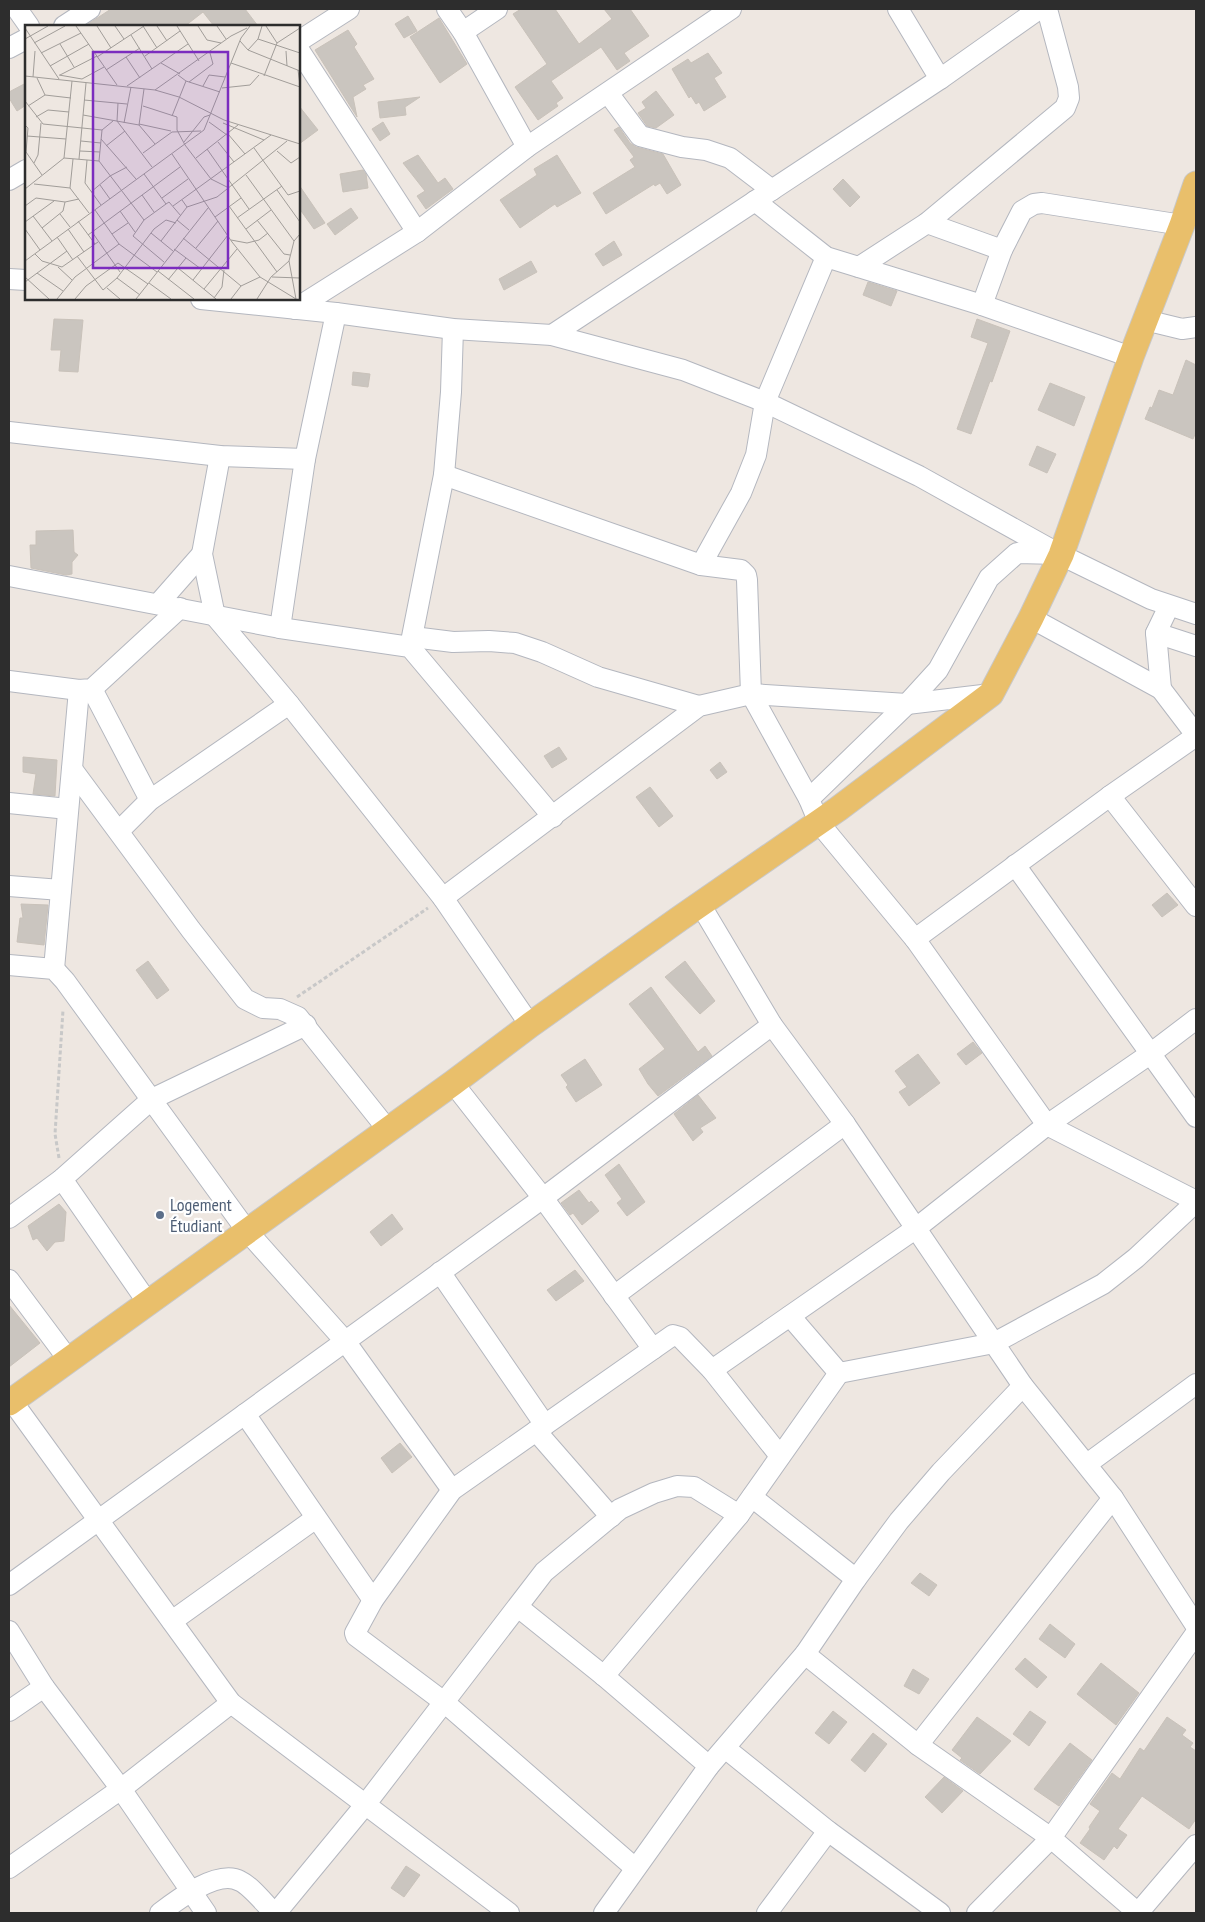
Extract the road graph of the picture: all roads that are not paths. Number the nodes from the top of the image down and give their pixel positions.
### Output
1 (17, 9) edge
2 (90, 9) edge
3 (349, 9) edge
4 (447, 9) edge
5 (497, 9) edge
6 (731, 9) edge
7 (898, 9) edge
8 (1039, 9) edge
9 (1047, 9) edge
10 (28, 25) edge
11 (66, 25) edge
12 (463, 32) junction
13 (25, 40) edge
14 (300, 40) edge
15 (9, 48) edge
16 (300, 52) edge
17 (940, 79) junction
18 (608, 93) junction
19 (526, 147) junction
20 (25, 171) edge
21 (9, 180) edge
22 (1196, 184) edge
23 (772, 190) junction
24 (755, 202) junction
25 (926, 223) junction
26 (1182, 225) junction
27 (417, 232) junction
28 (1002, 250) junction
29 (826, 257) junction
30 (859, 267) junction
31 (9, 279) edge
32 (25, 280) edge
33 (220, 300) edge
34 (982, 305) junction
35 (295, 309) junction
36 (336, 313) junction
37 (1145, 320) junction
38 (1196, 327) edge
39 (453, 329) junction
40 (552, 336) junction
41 (1131, 357) junction
42 (765, 402) junction
43 (9, 432) edge
44 (220, 456) junction
45 (305, 460) junction
46 (444, 475) junction
47 (202, 554) junction
48 (1061, 554) junction
49 (702, 565) junction
50 (9, 576) edge
51 (158, 604) junction
52 (1169, 606) junction
53 (180, 608) junction
54 (1196, 614) edge
55 (215, 616) junction
56 (1031, 618) junction
57 (280, 628) junction
58 (1156, 633) junction
59 (412, 642) junction
60 (1196, 646) edge
61 (9, 681) edge
62 (1161, 688) junction
63 (85, 689) junction
64 (751, 694) junction
65 (991, 694) junction
66 (289, 704) junction
67 (907, 704) junction
68 (699, 706) junction
69 (1196, 735) edge
70 (72, 769) junction
71 (1110, 796) junction
72 (809, 799) junction
73 (150, 800) junction
74 (9, 804) edge
75 (68, 809) junction
76 (553, 817) junction
77 (819, 823) junction
78 (119, 831) junction
79 (1015, 865) junction
80 (9, 886) edge
81 (61, 890) junction
82 (443, 898) junction
83 (700, 904) junction
84 (1196, 906) edge
85 (915, 939) junction
86 (9, 965) edge
87 (60, 975) junction
88 (1196, 1019) edge
89 (306, 1025) junction
90 (530, 1025) junction
91 (772, 1025) junction
92 (1150, 1054) junction
93 (453, 1083) junction
94 (152, 1099) junction
95 (1196, 1117) edge
96 (845, 1124) junction
97 (1047, 1125) junction
98 (388, 1130) junction
99 (62, 1179) junction
100 (543, 1198) junction
101 (1196, 1201) edge
102 (9, 1218) edge
103 (915, 1230) junction
104 (247, 1231) junction
105 (440, 1272) junction
106 (9, 1280) edge
107 (614, 1296) junction
108 (148, 1303) junction
109 (790, 1316) junction
110 (345, 1341) junction
111 (994, 1343) junction
112 (653, 1349) junction
113 (68, 1359) junction
114 (712, 1370) junction
115 (840, 1373) junction
116 (1196, 1384) edge
117 (1023, 1386) junction
118 (10, 1402) edge
119 (245, 1414) junction
120 (540, 1428) junction
121 (780, 1456) junction
122 (1087, 1464) junction
123 (452, 1490) junction
124 (752, 1497) junction
125 (1113, 1498) junction
126 (739, 1515) junction
127 (611, 1517) junction
128 (316, 1518) junction
129 (98, 1520) junction
130 (856, 1579) junction
131 (9, 1584) edge
132 (373, 1600) junction
133 (518, 1607) junction
134 (172, 1622) junction
135 (1196, 1626) edge
136 (9, 1631) edge
137 (1196, 1633) edge
138 (805, 1654) junction
139 (604, 1676) junction
140 (44, 1687) junction
141 (12, 1702) edge
142 (444, 1702) junction
143 (231, 1704) junction
144 (918, 1746) junction
145 (725, 1748) junction
146 (709, 1766) junction
147 (122, 1789) junction
148 (365, 1805) junction
149 (828, 1831) junction
150 (1051, 1838) junction
151 (1196, 1845) edge
152 (9, 1868) edge
153 (635, 1868) junction
154 (191, 1891) junction
155 (160, 1913) edge
156 (206, 1913) edge
157 (275, 1913) edge
158 (509, 1913) edge
159 (604, 1913) edge
160 (767, 1913) edge
161 (940, 1913) edge
162 (977, 1913) edge
163 (1138, 1913) edge

1 - 10 street
2 - 11 street
3 - 14 street
4 - 12 street
5 - 12 street
6 - 18 street
7 - 17 street
8 - 17 street
9 - 25 street
12 - 19 street
13 - 15 street
16 - 27 street
17 - 23 street
18 - 19 street
18 - 23 street
19 - 27 street
20 - 21 street
22 - 26 main road
23 - 24 street
24 - 29 street
24 - 40 street
25 - 28 street
25 - 30 street
26 - 28 street
26 - 37 main road
27 - 35 street
28 - 34 street
29 - 30 street
29 - 42 street
30 - 34 street
31 - 32 street
33 - 35 street
34 - 41 street
35 - 36 street
36 - 39 street
36 - 45 street
37 - 38 street
37 - 41 main road
39 - 40 street
39 - 46 street
40 - 42 street
41 - 48 main road
42 - 48 street
42 - 49 street
43 - 44 street
44 - 45 street
44 - 47 street
45 - 57 street
46 - 49 street
46 - 59 street
47 - 51 street
47 - 55 street
48 - 52 street
48 - 56 main road
48 - 67 street
49 - 64 street
50 - 51 street
51 - 53 street
52 - 54 street
52 - 58 street
53 - 55 street
53 - 63 street
55 - 57 street
55 - 66 street
56 - 62 street
56 - 65 main road
57 - 59 street
58 - 60 street
58 - 62 street
59 - 68 street
59 - 76 street
61 - 63 street
62 - 69 street
63 - 70 street
63 - 73 street
64 - 67 street
64 - 68 street
64 - 72 street
65 - 67 street
65 - 77 main road
66 - 73 street
66 - 82 street
67 - 72 street
68 - 76 street
69 - 71 street
70 - 75 street
70 - 78 street
71 - 79 street
71 - 84 street
72 - 77 street
73 - 78 street
74 - 75 street
75 - 81 street
76 - 82 street
77 - 83 main road
77 - 85 street
78 - 89 street
79 - 85 street
79 - 92 street
80 - 81 street
81 - 87 street
82 - 90 street
83 - 90 main road
83 - 91 street
85 - 97 street
86 - 87 street
87 - 94 street
88 - 92 street
89 - 94 street
89 - 98 street
90 - 93 main road
91 - 96 street
91 - 100 street
92 - 95 street
92 - 97 street
93 - 98 main road
93 - 100 street
94 - 99 street
94 - 104 street
96 - 103 street
96 - 107 street
97 - 101 street
97 - 103 street
98 - 104 main road
99 - 102 street
99 - 108 street
100 - 105 street
100 - 107 street
101 - 111 street
103 - 109 street
103 - 111 street
104 - 108 main road
104 - 110 street
105 - 110 street
105 - 120 street
106 - 113 street
107 - 112 street
108 - 113 main road
109 - 114 street
109 - 115 street
110 - 119 street
110 - 123 street
111 - 115 street
111 - 117 street
112 - 114 street
112 - 120 street
113 - 118 main road
114 - 121 street
115 - 121 street
116 - 122 street
117 - 122 street
117 - 130 street
118 - 129 street
119 - 128 street
119 - 129 street
120 - 123 street
120 - 127 street
121 - 124 street
122 - 125 street
123 - 132 street
124 - 126 street
124 - 130 street
125 - 135 street
125 - 144 street
126 - 127 street
126 - 139 street
127 - 133 street
128 - 132 street
128 - 134 street
129 - 131 street
129 - 134 street
130 - 138 street
132 - 142 street
133 - 139 street
133 - 142 street
134 - 143 street
136 - 140 street
137 - 150 street
138 - 144 street
138 - 145 street
139 - 146 street
140 - 141 street
140 - 147 street
142 - 148 street
142 - 153 street
143 - 147 street
143 - 148 street
144 - 150 street
145 - 146 street
145 - 149 street
146 - 153 street
147 - 152 street
147 - 154 street
148 - 157 street
148 - 158 street
149 - 160 street
149 - 161 street
150 - 162 street
150 - 163 street
151 - 163 street
153 - 159 street
154 - 155 street
154 - 156 street
154 - 157 street

